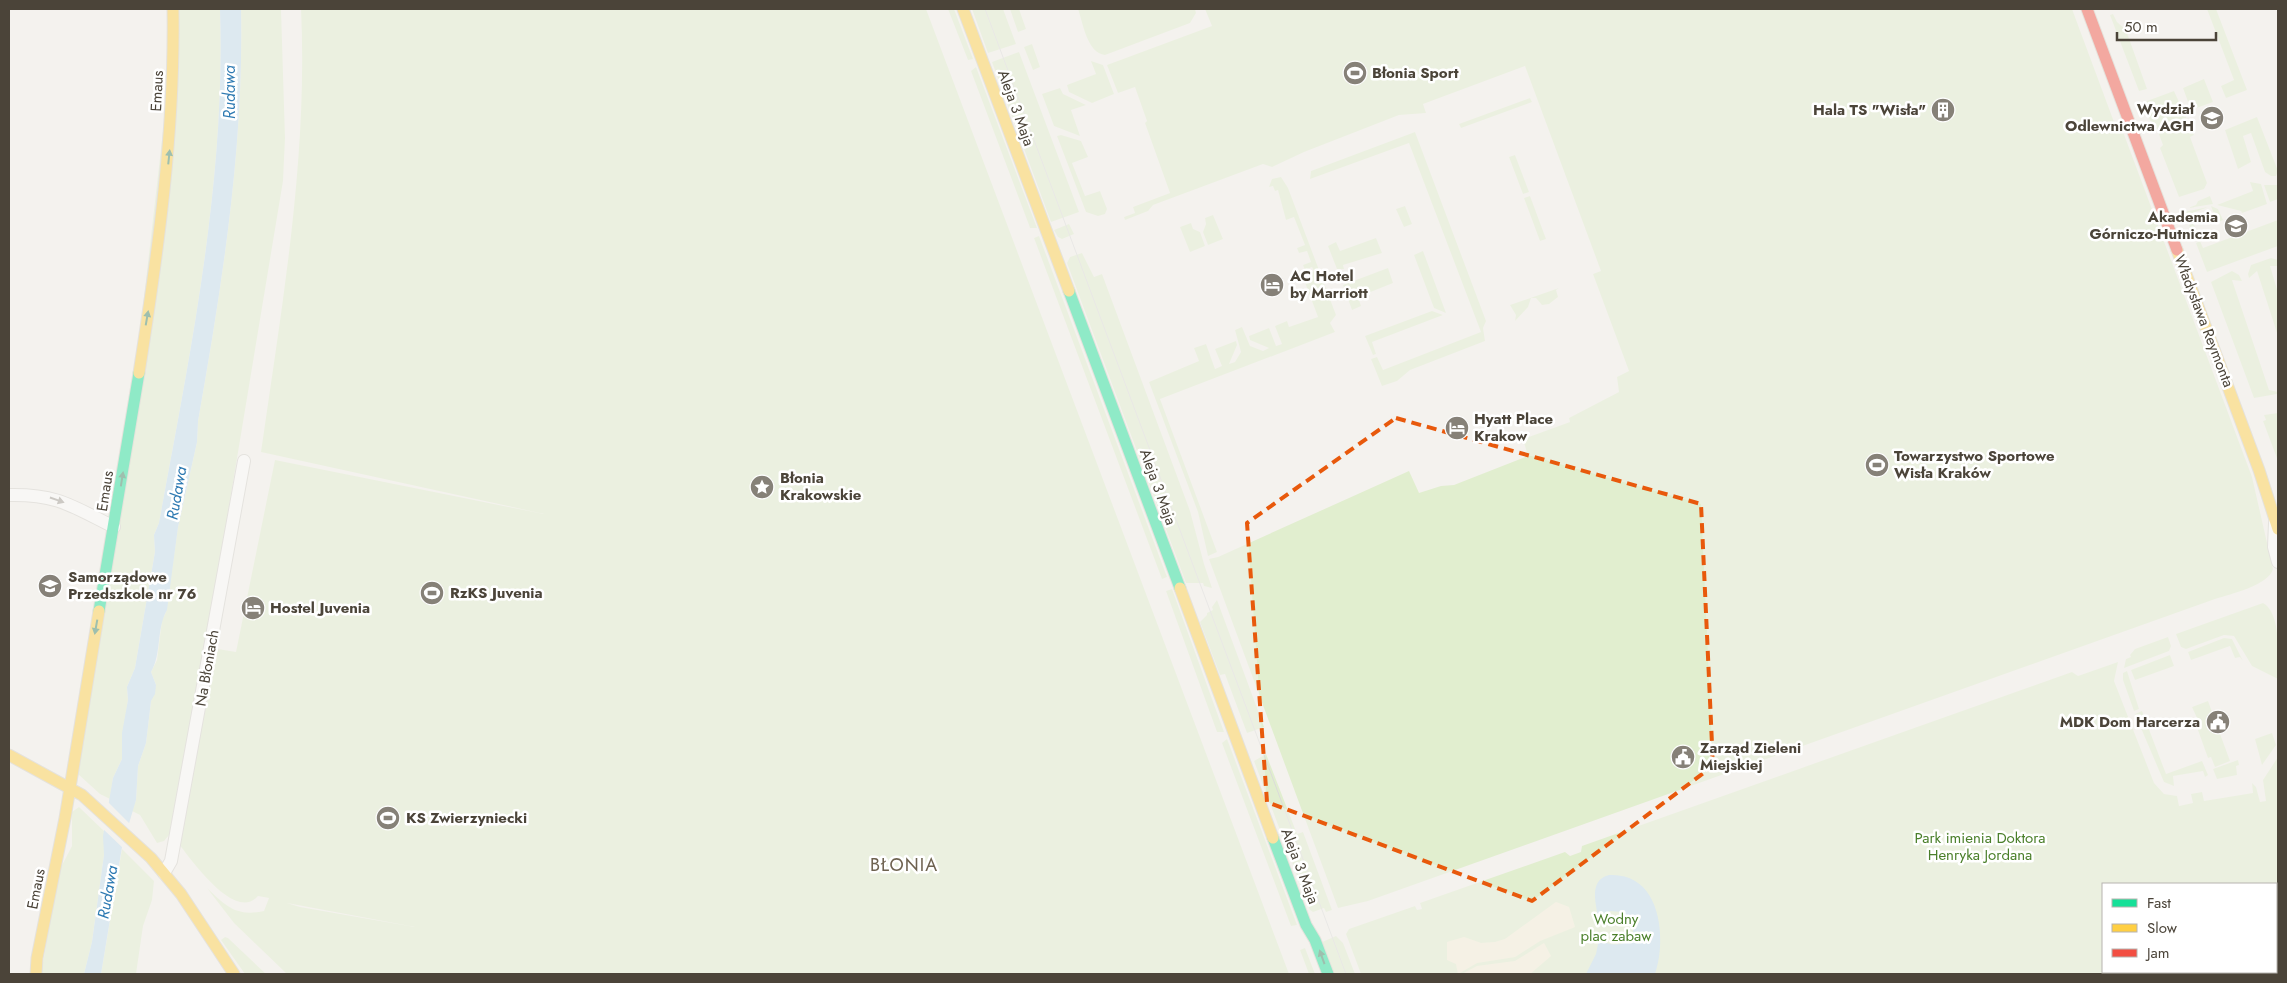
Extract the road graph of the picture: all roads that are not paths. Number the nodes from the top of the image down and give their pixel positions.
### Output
1 (173, 9) edge
2 (963, 9) edge
3 (2087, 9) edge
4 (244, 461) dead end
5 (9, 495) edge
6 (2276, 526) edge
7 (114, 527) junction
8 (2278, 562) edge
9 (9, 755) edge
10 (70, 787) junction
11 (164, 873) junction
12 (36, 974) edge
13 (234, 974) edge
14 (1328, 974) edge

7 -> 1 street, Emaus
14 -> 2 street, Aleja 3 Maja
3 - 6 street, Władysława Reymonta
4 - 11 street, Na Błoniach
5 -> 7 street
6 - 8 street, Władysława Reymonta
7 -> 10 street, Emaus
9 - 10 street
10 - 11 street
10 - 12 street, Emaus
11 - 13 street

